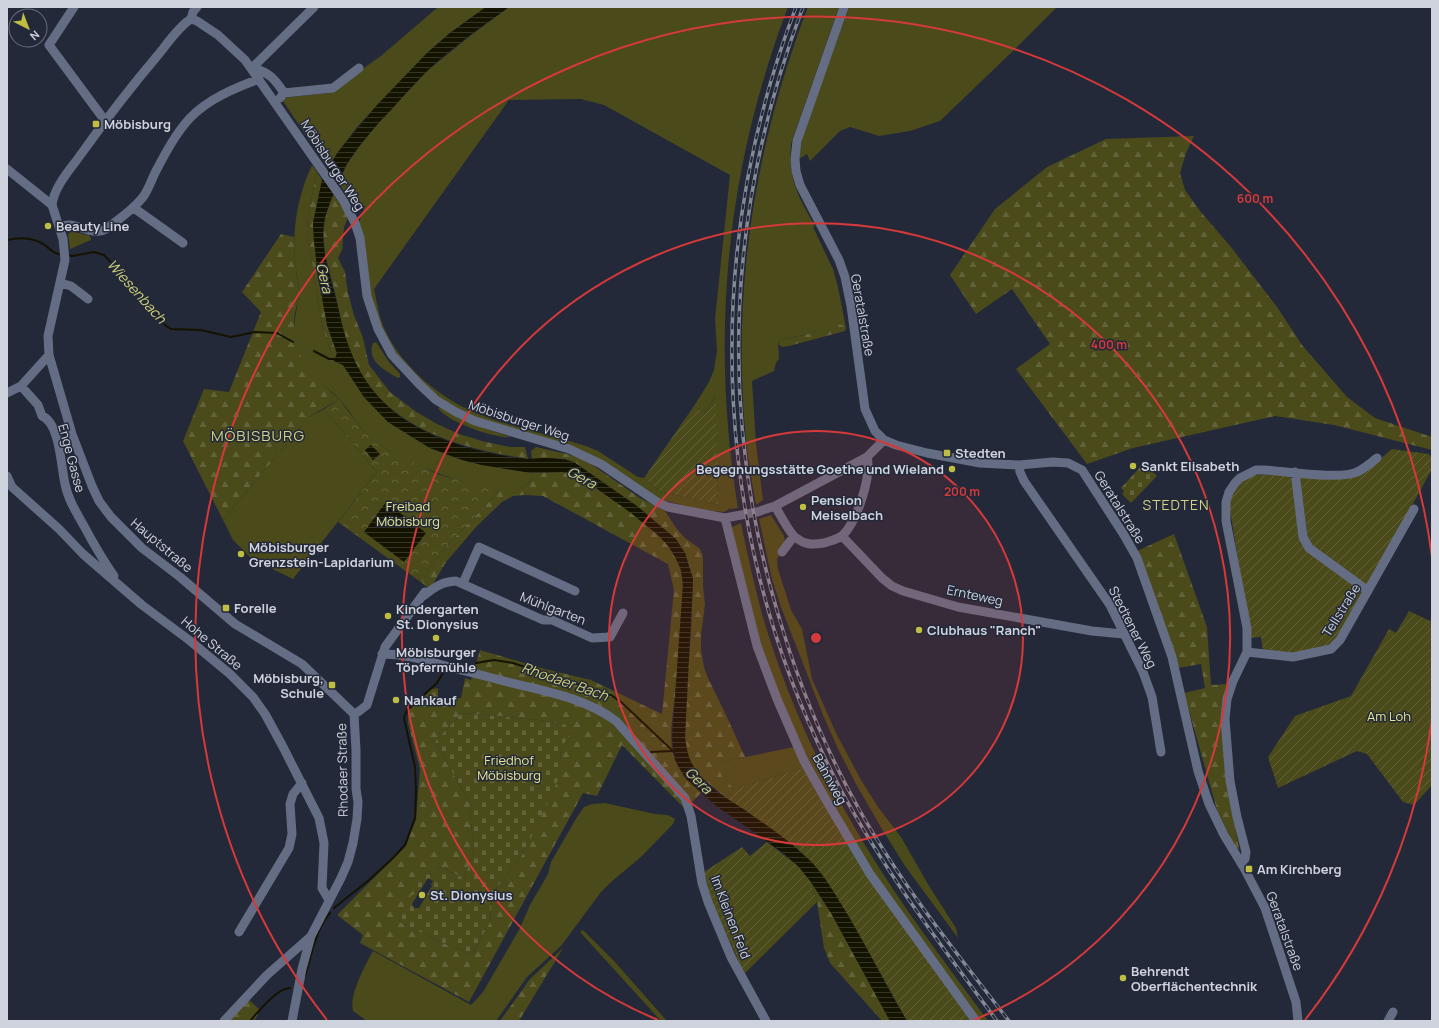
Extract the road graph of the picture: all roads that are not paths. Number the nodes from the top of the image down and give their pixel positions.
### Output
1 (74, 7) edge
2 (197, 7) edge
3 (314, 7) edge
4 (844, 7) edge
5 (191, 19) junction
6 (252, 68) junction
7 (359, 68) dead end
8 (259, 79) junction
9 (284, 93) junction
10 (275, 102) junction
11 (106, 119) junction
12 (7, 169) edge
13 (52, 205) junction
14 (134, 208) junction
15 (59, 227) junction
16 (183, 243) dead end
17 (60, 284) junction
18 (88, 299) dead end
19 (49, 355) junction
20 (21, 386) junction
21 (7, 393) edge
22 (884, 440) junction
23 (867, 457) junction
24 (1377, 458) dead end
25 (1019, 465) junction
26 (1294, 472) junction
27 (7, 476) edge
28 (775, 506) junction
29 (1414, 509) dead end
30 (725, 518) junction
31 (794, 536) junction
32 (842, 536) junction
33 (782, 552) dead end
34 (117, 583) junction
35 (462, 583) junction
36 (575, 591) dead end
37 (1368, 591) junction
38 (623, 613) dead end
39 (1123, 634) junction
40 (1247, 652) junction
41 (382, 654) junction
42 (354, 714) junction
43 (1161, 752) dead end
44 (302, 783) junction
45 (1241, 862) junction
46 (329, 900) junction
47 (240, 932) dead end
48 (311, 936) junction
49 (1393, 1012) dead end
50 (224, 1021) edge
51 (292, 1021) edge
52 (766, 1021) edge
53 (976, 1021) edge
54 (1298, 1021) edge
55 (1388, 1021) edge

1 - 11 street
2 - 5 street
3 - 6 street
4 - 22 street, Geratalstraße
5 - 6 street, Möbisburger Weg
5 - 11 street
6 - 8 street, Möbisburger Weg
6 - 9 street
7 - 9 street
8 - 10 street, Möbisburger Weg
8 - 14 street
9 - 10 street
10 - 30 street, Möbisburger Weg
11 - 13 street
12 - 13 street
13 - 15 street, Hauptstraße
14 - 15 street
14 - 16 street
15 - 17 street, Hauptstraße
17 - 18 street
17 - 19 street, Hauptstraße
19 - 20 street
19 - 42 street, Hauptstraße
20 - 21 street
20 - 34 street, Enge Gasse
22 - 23 street, Möbisburger Weg
22 - 25 street, Geratalstraße
23 - 28 street, Möbisburger Weg
23 - 32 street
24 - 26 street
25 - 39 street, Stedtener Weg
25 - 45 street, Geratalstraße
26 - 37 street
26 - 40 street
27 - 34 street, Hohe Straße
28 - 30 street, Möbisburger Weg
28 - 31 street
29 - 37 street, Tellstraße
30 - 53 street, Bahnweg
31 - 32 street
31 - 33 street
32 - 39 street, Ernteweg
34 - 44 street, Hohe Straße
35 - 36 street, Mühlgarten
35 - 38 street, Mühlgarten
35 - 41 street, Mühlgarten
37 - 40 street, Tellstraße
39 - 43 street, Stedtener Weg
40 - 45 street
41 - 42 street, Mühlgarten
41 - 52 street, Im Kleinen Feld
42 - 46 street, Rhodaer Straße
44 - 46 street, Hohe Straße
44 - 47 street
45 - 54 street, Geratalstraße
46 - 48 street, Rhodaer Straße
48 - 50 street, Rhodaer Straße
48 - 51 street, Rhodaer Straße
49 - 55 street

